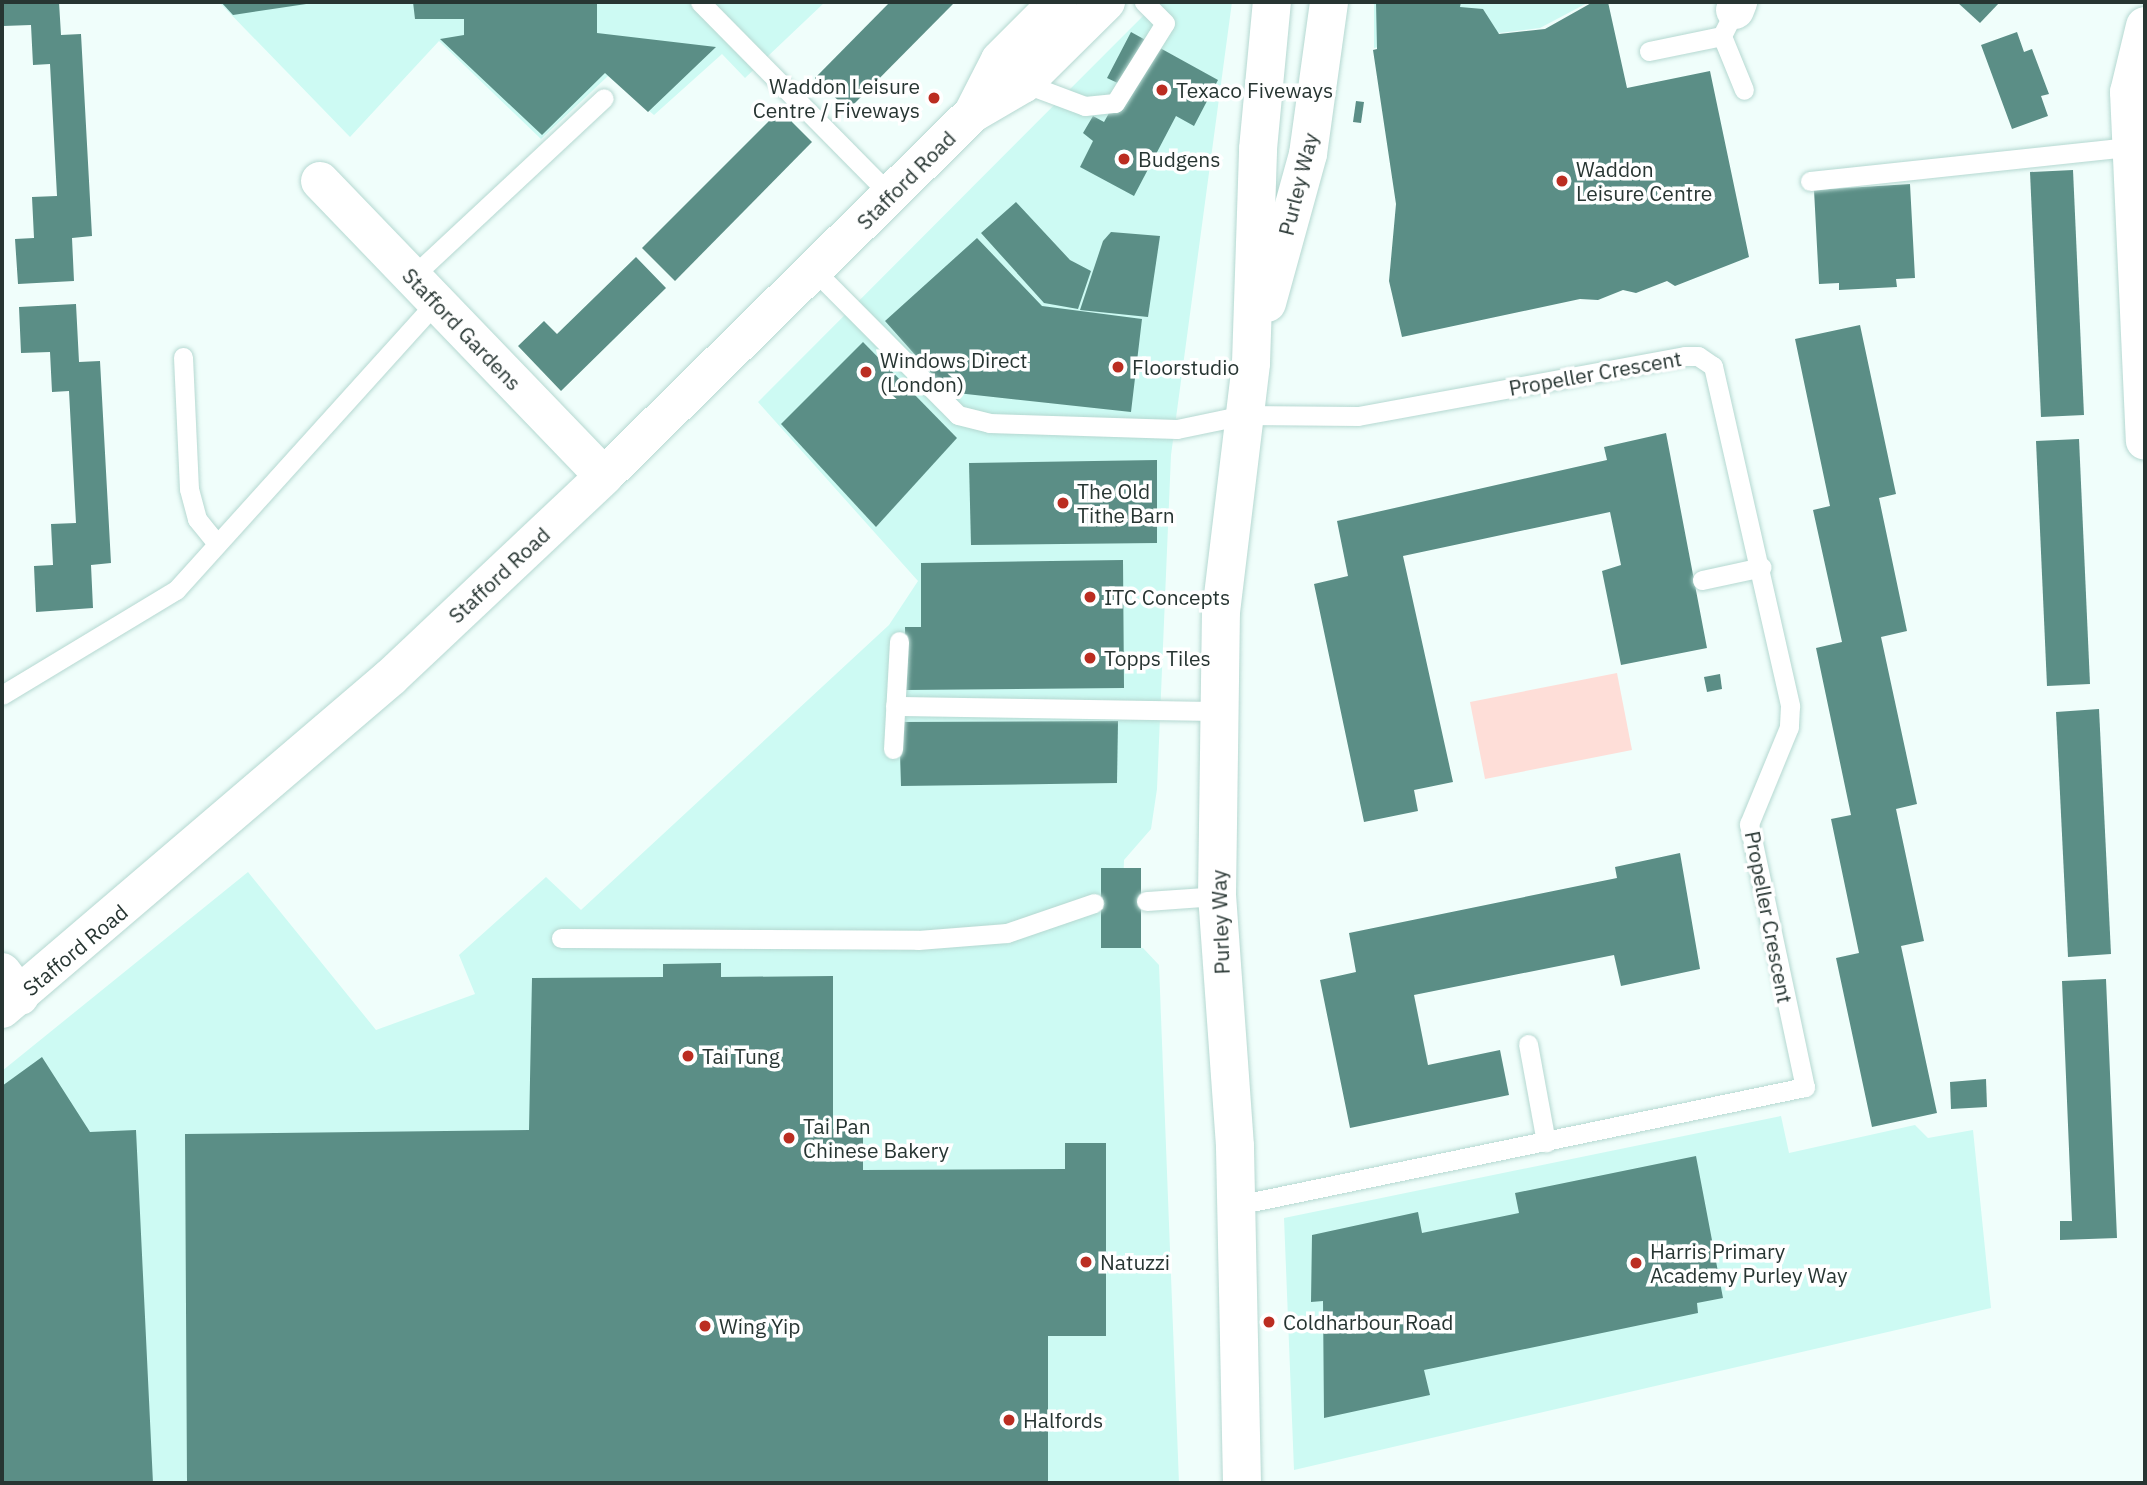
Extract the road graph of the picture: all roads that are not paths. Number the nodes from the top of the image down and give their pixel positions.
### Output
1 (700, 2) edge
2 (1058, 2) edge
3 (1106, 2) edge
4 (1144, 2) edge
5 (1329, 2) edge
6 (1271, 9) edge
7 (1732, 16) edge
8 (2145, 26) edge
9 (1649, 51) dead end
10 (1011, 72) junction
11 (1744, 90) dead end
12 (604, 98) dead end
13 (2129, 147) junction
14 (320, 181) dead end
15 (1810, 181) dead end
16 (891, 196) junction
17 (815, 271) junction
18 (424, 290) junction
19 (183, 357) dead end
20 (1251, 363) junction
21 (1244, 415) junction
22 (2145, 441) edge
23 (604, 476) junction
24 (217, 544) junction
25 (1762, 567) junction
26 (1702, 580) dead end
27 (898, 641) dead end
28 (2, 695) edge
29 (895, 706) junction
30 (1220, 711) junction
31 (893, 749) dead end
32 (1217, 896) junction
33 (1146, 901) dead end
34 (1094, 903) dead end
35 (561, 938) dead end
36 (8, 993) edge
37 (1528, 1044) dead end
38 (1546, 1142) junction
39 (1237, 1205) junction
40 (1242, 1483) edge

1 - 16 lane
2 - 10 main road, Stafford Road
3 - 10 main road, Stafford Road
4 - 10 lane
5 - 20 main road, Purley Way
6 - 20 main road, Purley Way
7 - 9 lane
7 - 11 lane
8 - 13 main road
10 - 16 main road, Stafford Road
12 - 18 lane
13 - 15 lane
13 - 22 main road
14 - 18 main road, Stafford Gardens
16 - 17 main road, Stafford Road
17 - 21 lane
17 - 23 main road, Stafford Road
18 - 23 main road, Stafford Gardens
18 - 24 lane
19 - 24 lane
20 - 21 main road, Purley Way
21 - 25 lane, Propeller Crescent
21 - 30 main road, Purley Way
23 - 36 main road, Stafford Road
24 - 28 lane
25 - 26 lane
25 - 38 lane, Propeller Crescent
27 - 29 lane
29 - 30 lane
29 - 31 lane
30 - 32 main road, Purley Way
32 - 33 lane
32 - 39 main road, Purley Way
34 - 35 lane
37 - 38 lane
38 - 39 lane, Propeller Crescent
39 - 40 main road, Purley Way

